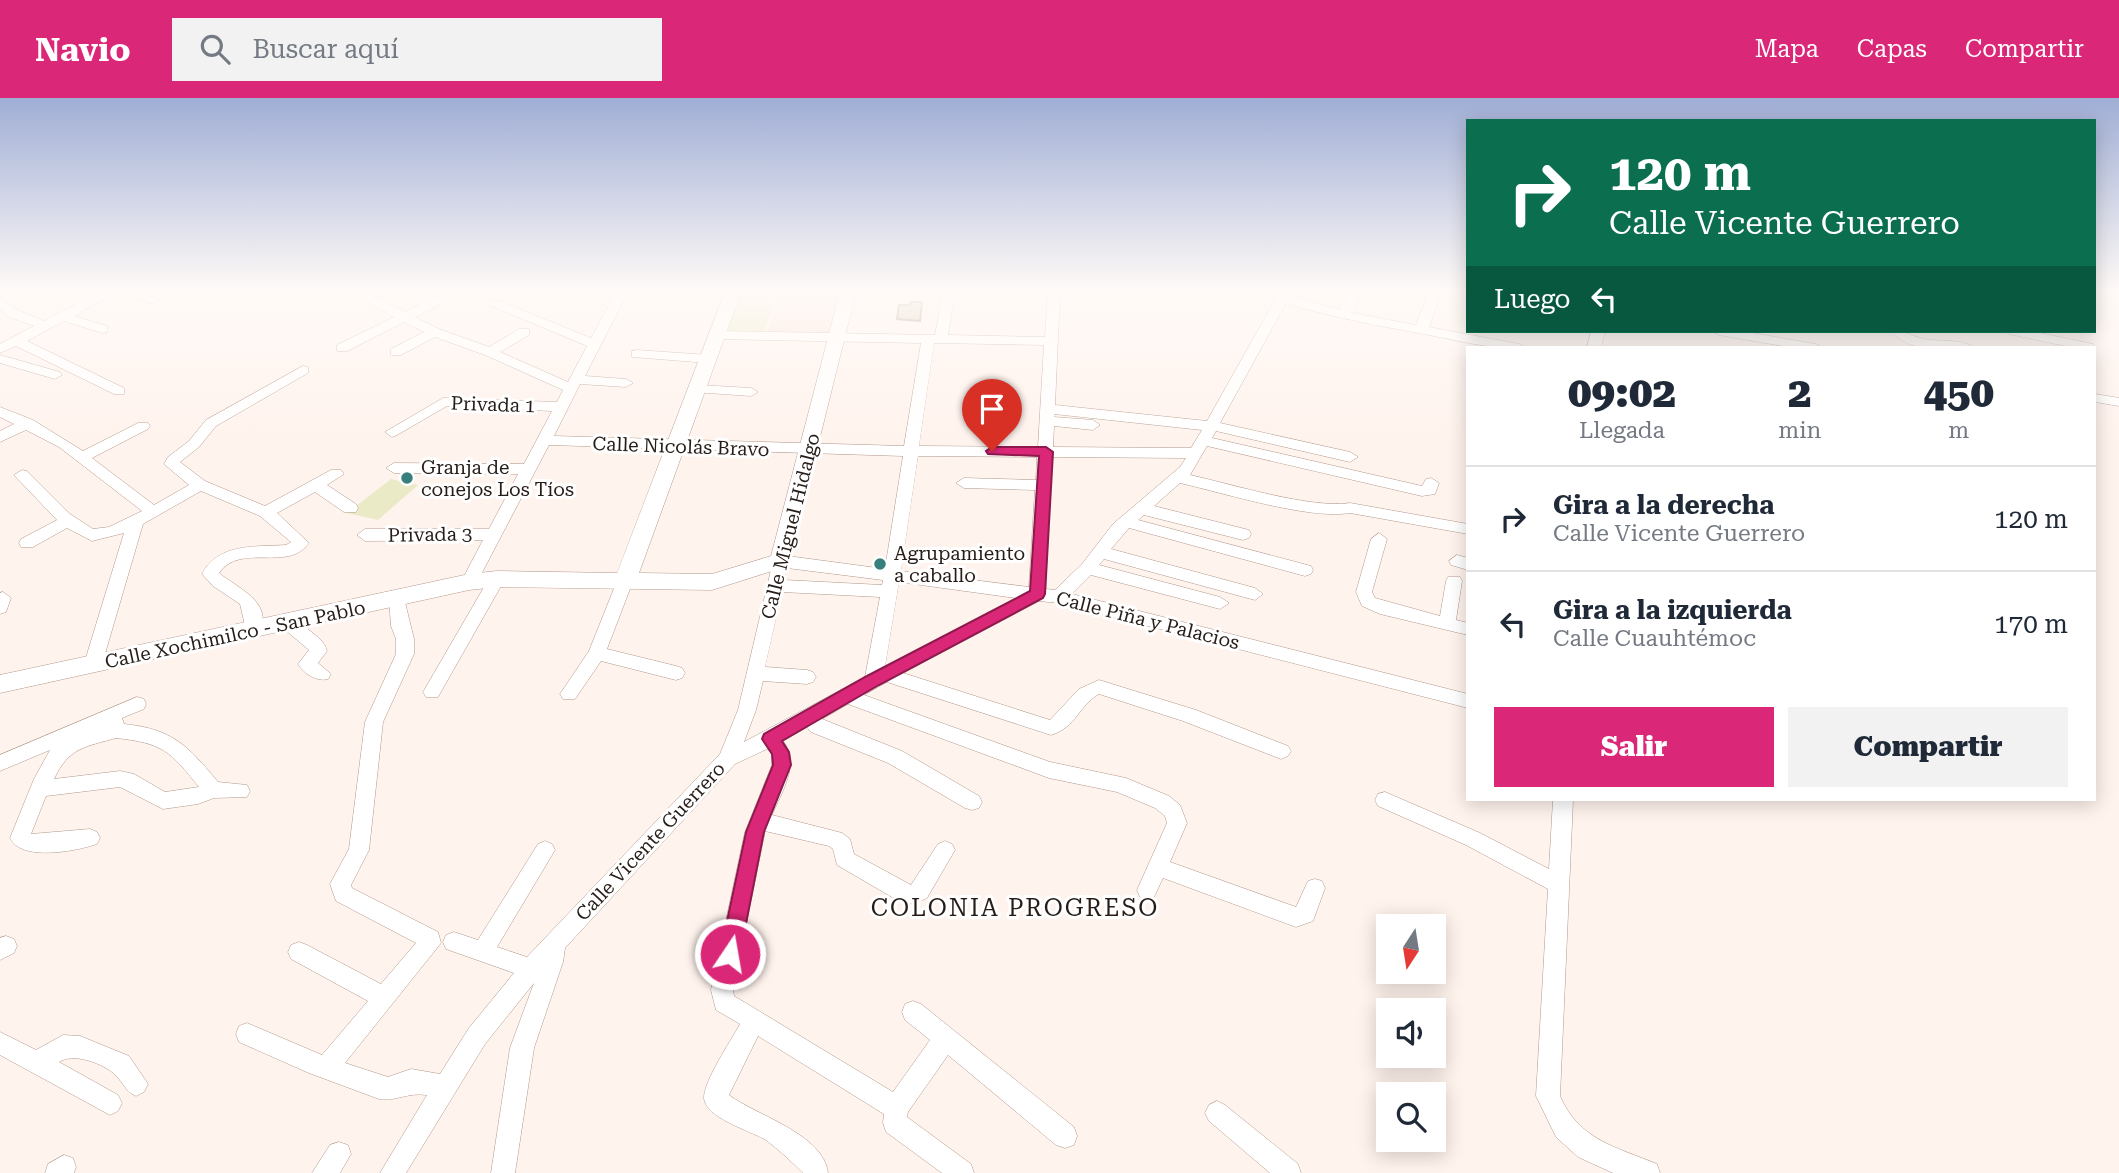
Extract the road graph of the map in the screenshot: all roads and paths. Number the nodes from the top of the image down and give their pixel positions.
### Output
1 (19, 342) edge
2 (354, 342) edge
3 (415, 342) edge
4 (462, 342) edge
5 (507, 342) edge
6 (589, 342) edge
7 (597, 342) edge
8 (680, 342) dead end
9 (715, 342) edge
10 (835, 342) edge
11 (934, 342) edge
12 (1052, 342) edge
13 (1258, 342) edge
14 (1783, 342) edge
15 (1928, 342) edge
16 (596, 345) junction
17 (1805, 346) edge
18 (1954, 346) edge
19 (342, 348) dead end
20 (396, 352) dead end
21 (490, 352) junction
22 (637, 354) dead end
23 (674, 356) junction
24 (0, 359) edge
25 (709, 359) junction
26 (303, 370) dead end
27 (55, 375) dead end
28 (626, 383) dead end
29 (574, 384) junction
30 (698, 389) junction
31 (119, 391) dead end
32 (751, 392) dead end
33 (2096, 398) edge
34 (2119, 402) edge
35 (561, 407) junction
36 (0, 411) edge
37 (1048, 415) junction
38 (28, 423) junction
39 (143, 426) dead end
40 (1212, 426) junction
41 (1149, 430) dead end
42 (391, 432) dead end
43 (0, 437) edge
44 (543, 440) junction
45 (674, 446) junction
46 (1200, 447) junction
47 (809, 450) junction
48 (911, 451) junction
49 (1046, 452) junction
50 (82, 457) junction
51 (1350, 457) dead end
52 (394, 468) dead end
53 (527, 469) junction
54 (335, 474) dead end
55 (22, 475) dead end
56 (1180, 478) junction
57 (964, 483) dead end
58 (1430, 483) dead end
59 (200, 485) junction
60 (316, 485) junction
61 (1044, 485) junction
62 (350, 508) dead end
63 (1143, 509) junction
64 (152, 511) junction
65 (267, 512) junction
66 (69, 520) junction
67 (1126, 522) junction
68 (135, 523) junction
69 (1466, 529) edge
70 (495, 534) junction
71 (1243, 534) dead end
72 (365, 535) dead end
73 (1379, 538) dead end
74 (27, 543) dead end
75 (1101, 552) junction
76 (780, 561) junction
77 (1088, 568) junction
78 (1305, 570) dead end
79 (497, 579) junction
80 (625, 581) junction
81 (1454, 581) dead end
82 (469, 582) junction
83 (890, 584) junction
84 (775, 586) junction
85 (1037, 594) junction
86 (1255, 594) dead end
87 (1059, 597) junction
88 (397, 598) junction
89 (1220, 603) dead end
90 (292, 622) junction
91 (1447, 625) junction
92 (253, 629) junction
93 (1466, 629) edge
94 (597, 653) junction
95 (93, 664) junction
96 (676, 673) dead end
97 (754, 673) junction
98 (323, 674) dead end
99 (807, 677) dead end
100 (879, 678) junction
101 (0, 684) edge
102 (432, 692) dead end
103 (569, 694) dead end
104 (848, 696) junction
105 (1466, 700) edge
106 (137, 704) dead end
107 (810, 717) junction
108 (114, 724) junction
109 (770, 739) junction
110 (1281, 751) dead end
111 (4, 755) edge
112 (728, 758) junction
113 (42, 788) junction
114 (213, 790) junction
115 (240, 791) dead end
116 (1385, 800) dead end
117 (1563, 801) edge
118 (972, 802) dead end
119 (759, 821) junction
120 (90, 838) dead end
121 (545, 850) dead end
122 (945, 850) dead end
123 (1158, 867) junction
124 (1558, 884) junction
125 (1315, 887) dead end
126 (1147, 890) dead end
127 (454, 942) dead end
128 (555, 943) junction
129 (483, 951) junction
130 (299, 952) dead end
131 (531, 969) junction
132 (385, 998) junction
133 (913, 1012) dead end
134 (754, 1020) junction
135 (247, 1034) dead end
136 (945, 1039) junction
137 (0, 1043) edge
138 (37, 1063) junction
139 (327, 1067) junction
140 (136, 1084) dead end
141 (444, 1086) junction
142 (110, 1104) dead end
143 (896, 1108) junction
144 (1217, 1112) dead end
145 (1065, 1136) dead end
146 (819, 1172) edge
147 (392, 1173) edge
148 (503, 1173) edge
149 (962, 1173) edge
150 (1289, 1173) edge
151 (1648, 1173) edge

1 - 31 street
2 - 19 street
3 - 20 street
4 - 21 street
5 - 21 street
6 - 16 street
7 - 16 street
8 - 23 street
9 - 25 main road
10 - 47 main road, Calle Miguel Hidalgo
11 - 48 street
12 - 37 street
13 - 40 street
14 - 17 street
15 - 18 street
16 - 29 street
21 - 29 street
22 - 23 street
23 - 25 street
24 - 27 street
25 - 30 main road
26 - 59 street
28 - 29 street
29 - 35 street
30 - 32 street
30 - 45 main road
33 - 34 street
35 - 42 street, Privada 1
35 - 44 street
36 - 38 street
37 - 40 street
37 - 41 street
37 - 49 street
38 - 43 street
38 - 50 street
39 - 50 street
40 - 46 street
40 - 51 street
44 - 45 street, Calle Nicolás Bravo
44 - 53 street
45 - 47 street, Calle Nicolás Bravo
45 - 80 main road
46 - 49 street, Calle Nicolás Bravo
46 - 56 street
46 - 58 street, Calle Nicolás Bravo
47 - 48 street, Calle Nicolás Bravo
47 - 76 main road, Calle Miguel Hidalgo
48 - 49 street, Calle Nicolás Bravo
48 - 83 street
49 - 61 street
50 - 64 street
52 - 53 street
53 - 70 street
54 - 60 street
55 - 66 street
56 - 63 street
56 - 69 street
57 - 61 street
59 - 64 street
59 - 65 street
60 - 62 street
60 - 65 street
61 - 85 street
63 - 67 street
63 - 71 street
64 - 68 street
65 - 92 street
66 - 68 street
66 - 74 street
67 - 75 street
67 - 78 street
68 - 95 street
70 - 72 street, Privada 3
70 - 82 street
73 - 91 street
75 - 77 street
75 - 86 street
76 - 80 main road, Calle Xochimilco - San Pablo
76 - 83 street, Calle Piña y Palacios
76 - 84 street, Calle Miguel Hidalgo
77 - 87 street
77 - 89 street
79 - 80 main road, Calle Xochimilco - San Pablo
79 - 82 main road, Calle Xochimilco - San Pablo
79 - 102 street
80 - 94 street
81 - 91 street
82 - 88 main road, Calle Xochimilco - San Pablo
83 - 84 street
83 - 85 street, Calle Piña y Palacios
83 - 100 street
84 - 97 street, Calle Miguel Hidalgo
85 - 87 street, Calle Piña y Palacios
85 - 100 street, Calle Vicente Guerrero
87 - 105 street, Calle Piña y Palacios
88 - 90 main road, Calle Xochimilco - San Pablo
88 - 132 street
90 - 92 main road, Calle Xochimilco - San Pablo
90 - 98 street
91 - 93 street
92 - 95 main road, Calle Xochimilco - San Pablo
94 - 96 street
94 - 103 street
95 - 101 main road, Calle Xochimilco - San Pablo
97 - 99 street
97 - 112 street, Calle Miguel Hidalgo
100 - 104 street, Calle Vicente Guerrero
100 - 110 street
104 - 107 street, Calle Vicente Guerrero
104 - 123 street
106 - 108 street
107 - 109 street, Calle Vicente Guerrero
107 - 118 street
108 - 111 street
108 - 113 street
108 - 114 street
109 - 112 street, Calle Vicente Guerrero
109 - 119 street
112 - 128 street, Calle Vicente Guerrero
113 - 114 street
113 - 120 street
114 - 115 street
116 - 124 street
117 - 124 street
119 - 122 street
119 - 134 street
121 - 129 street
123 - 125 street
123 - 126 street
124 - 151 street
127 - 129 street
128 - 131 street, Calle Vicente Guerrero
128 - 148 street
129 - 131 street
130 - 132 street
131 - 141 street, Calle Vicente Guerrero
132 - 139 street
133 - 136 street
134 - 143 street
134 - 146 street
135 - 139 street
136 - 143 street
136 - 145 street
137 - 138 street
138 - 140 street
138 - 142 street
139 - 141 street
141 - 147 street, Calle Vicente Guerrero
143 - 149 street
144 - 150 street

